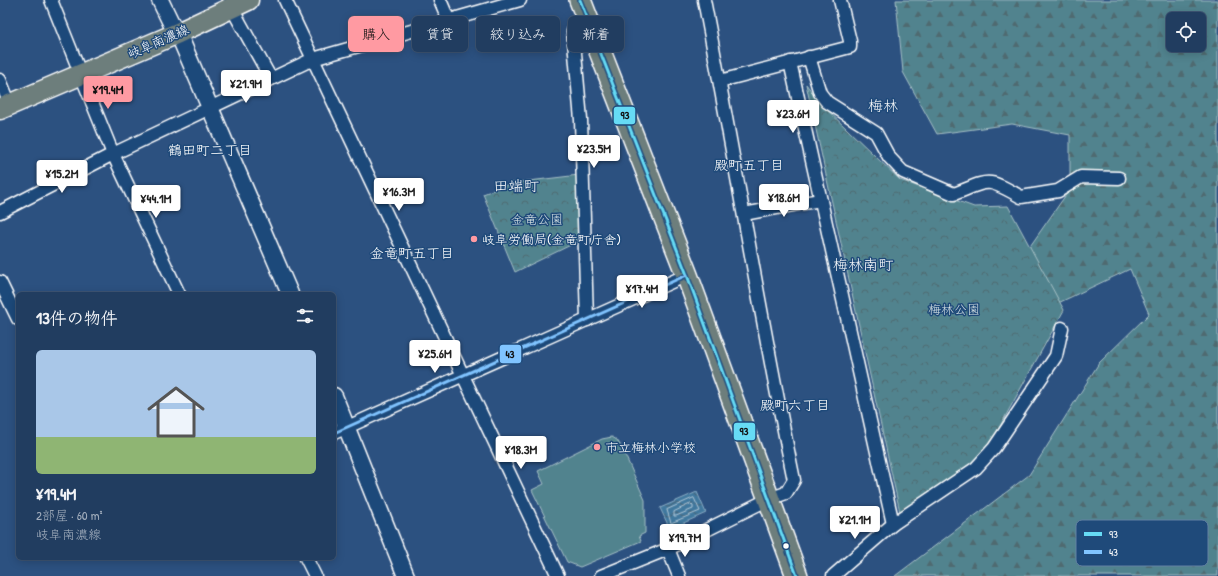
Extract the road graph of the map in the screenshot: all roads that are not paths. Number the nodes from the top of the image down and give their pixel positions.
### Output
1 (52, 0) edge
2 (160, 0) edge
3 (285, 0) edge
4 (440, 0) edge
5 (520, 0) edge
6 (704, 0) edge
7 (840, 0) edge
8 (233, 2) edge
9 (586, 5) edge
10 (447, 16) edge
11 (466, 16) edge
12 (175, 29) junction
13 (412, 31) edge
14 (809, 57) junction
15 (313, 59) junction
16 (790, 62) junction
17 (79, 70) junction
18 (271, 79) junction
19 (720, 81) junction
20 (2, 96) edge
21 (210, 108) junction
22 (113, 154) junction
23 (1119, 178) dead end
24 (820, 200) junction
25 (0, 212) edge
26 (744, 214) junction
27 (687, 275) junction
28 (0, 282) edge
29 (178, 292) edge
30 (289, 292) edge
31 (16, 315) edge
32 (588, 320) junction
33 (1062, 328) dead end
34 (463, 374) junction
35 (336, 406) edge
36 (341, 430) edge
37 (773, 497) junction
38 (893, 524) junction
39 (668, 548) junction
40 (307, 560) edge
41 (315, 576) edge
42 (406, 576) edge
43 (558, 576) edge
44 (601, 576) edge
45 (679, 576) edge
46 (797, 576) edge
47 (806, 576) edge
48 (833, 576) edge

1 - 17 street
2 - 12 street
3 - 15 street
4 - 10 street
5 - 11 street
6 - 19 street
7 - 14 street
8 - 12 main road, 岐阜南濃線
8 - 18 street
9 - 27 highway
9 - 32 street
9 - 37 highway
12 - 17 main road, 岐阜南濃線
12 - 21 street
13 - 15 street
14 - 16 street
14 - 23 street
15 - 18 street
15 - 34 street
16 - 19 street
16 - 24 street
17 - 20 main road, 岐阜南濃線
17 - 22 street
18 - 21 street
19 - 26 street
21 - 22 street
21 - 30 street
22 - 25 street
22 - 29 street
24 - 26 street
24 - 38 street
26 - 37 street
27 - 32 street
27 - 37 highway
28 - 31 street
32 - 34 street
33 - 38 street
34 - 36 street
34 - 43 street
35 - 36 street
36 - 42 street
37 - 39 street
37 - 46 highway
37 - 47 highway
38 - 48 street
39 - 44 street
39 - 45 street
40 - 41 street

